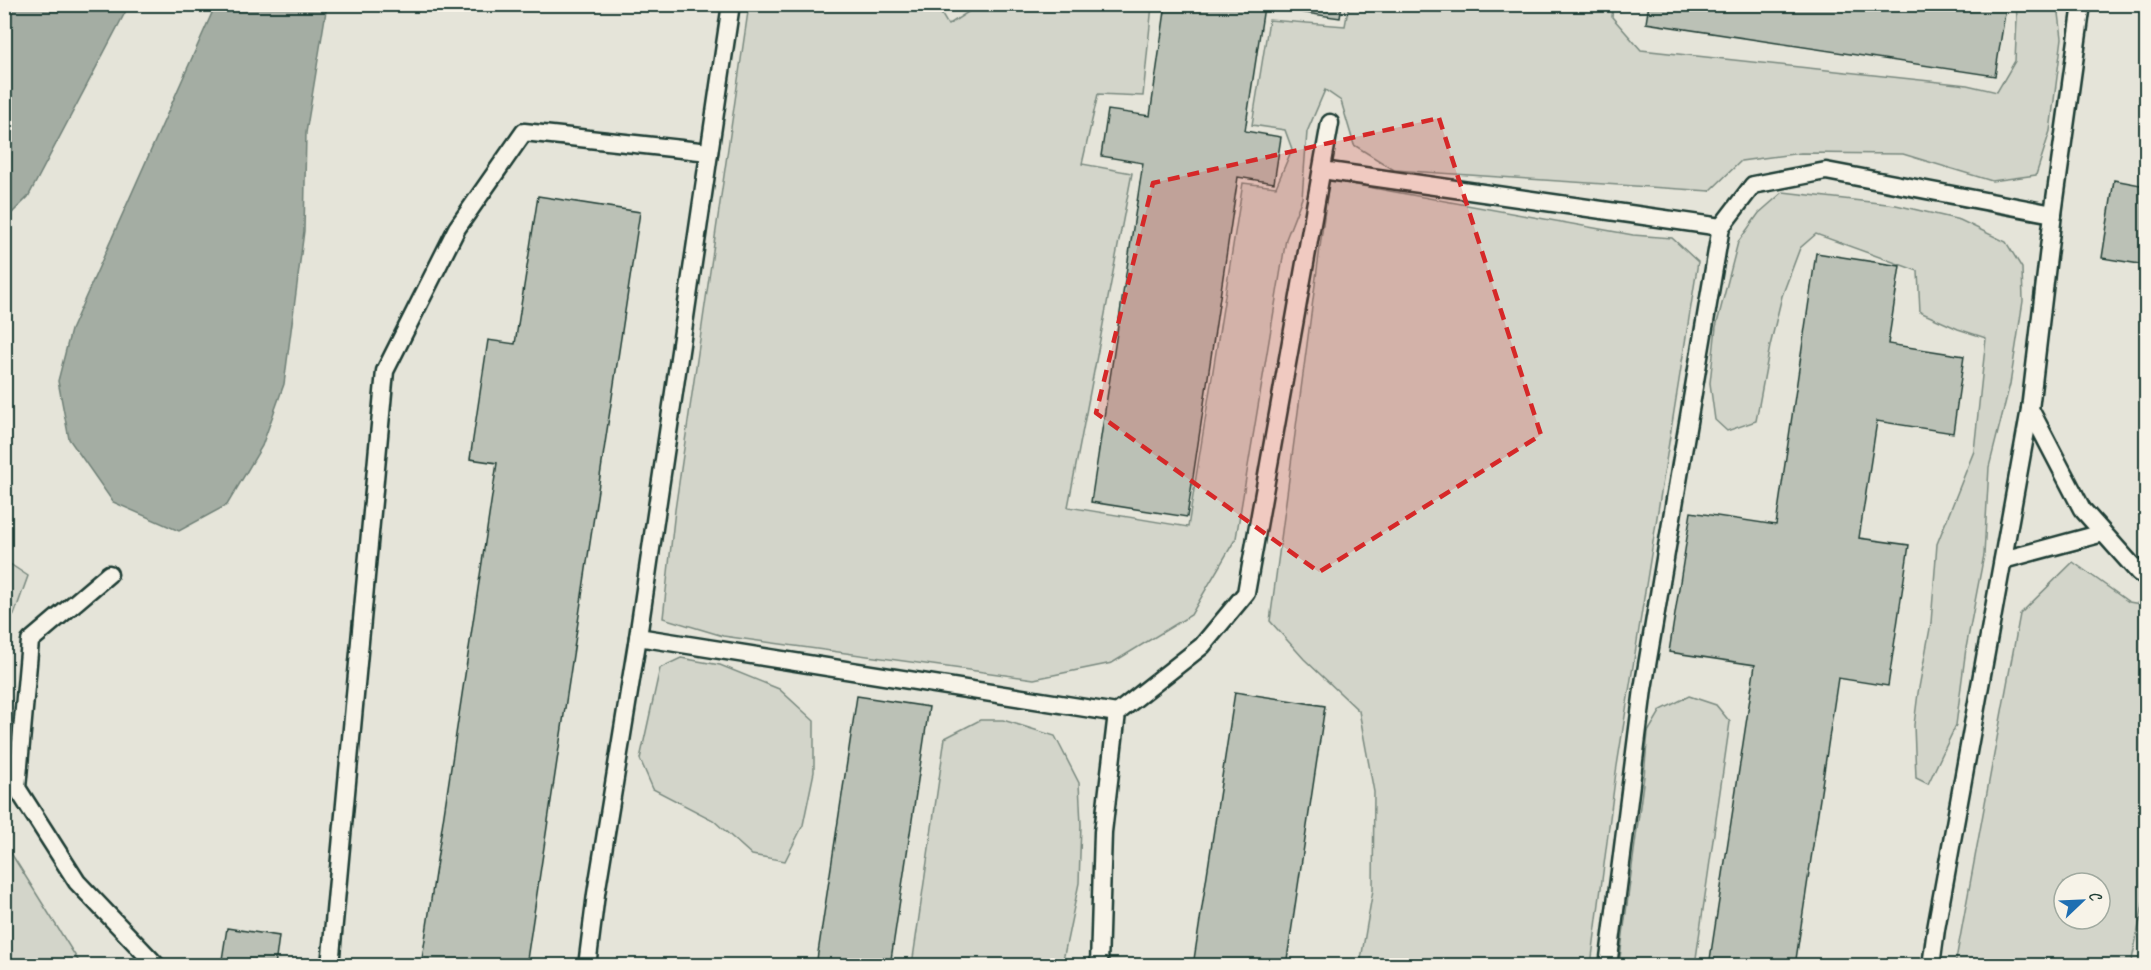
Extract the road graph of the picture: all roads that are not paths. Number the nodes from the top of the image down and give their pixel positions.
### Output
1 (731, 4) edge
2 (2082, 4) edge
3 (1330, 123) dead end
4 (709, 152) junction
5 (1322, 170) junction
6 (2053, 214) junction
7 (1721, 226) junction
8 (2030, 409) junction
9 (2103, 533) junction
10 (2003, 560) junction
11 (109, 574) dead end
12 (2146, 574) edge
13 (639, 637) junction
14 (1117, 713) junction
15 (157, 966) edge
16 (330, 966) edge
17 (587, 966) edge
18 (1099, 966) edge
19 (1608, 966) edge
20 (1931, 966) edge

1 - 4 lane
2 - 6 lane
3 - 5 lane
4 - 13 lane
4 - 16 lane
5 - 7 lane
5 - 14 lane
6 - 7 lane
6 - 8 lane
7 - 19 lane
8 - 9 lane
8 - 10 lane
9 - 10 lane
9 - 12 lane
10 - 20 lane
11 - 15 lane
13 - 14 lane
13 - 17 lane
14 - 18 lane

